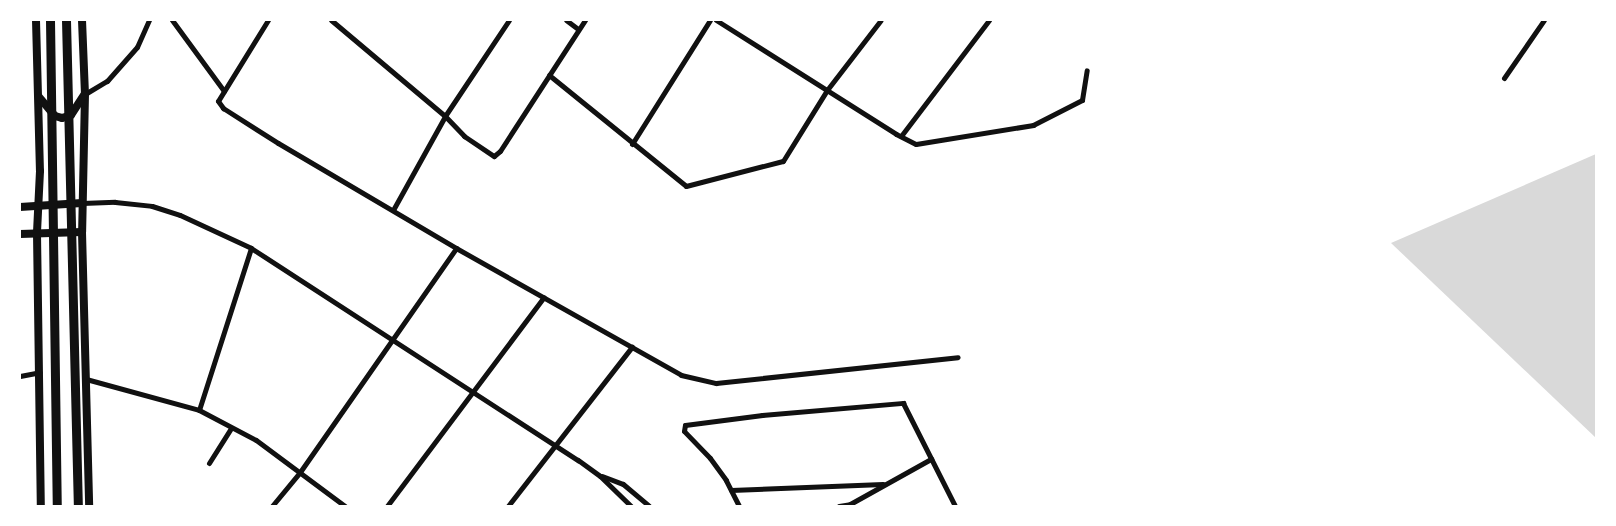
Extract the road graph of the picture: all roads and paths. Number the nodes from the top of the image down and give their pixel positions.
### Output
1 (36, 20) edge
2 (50, 20) edge
3 (66, 20) edge
4 (82, 20) edge
5 (149, 20) edge
6 (172, 20) edge
7 (268, 20) edge
8 (331, 20) edge
9 (509, 20) edge
10 (566, 20) edge
11 (585, 20) edge
12 (710, 20) edge
13 (716, 20) edge
14 (881, 20) edge
15 (989, 20) edge
16 (1544, 20) edge
17 (578, 29) junction
18 (1087, 70) dead end
19 (549, 75) junction
20 (1504, 78) dead end
21 (827, 90) junction
22 (224, 91) junction
23 (85, 94) junction
24 (38, 95) junction
25 (445, 116) junction
26 (901, 136) junction
27 (632, 144) junction
28 (82, 203) junction
29 (20, 207) edge
30 (38, 207) junction
31 (393, 210) junction
32 (82, 232) junction
33 (37, 233) junction
34 (20, 234) edge
35 (251, 248) junction
36 (456, 248) junction
37 (544, 297) junction
38 (391, 340) junction
39 (632, 347) junction
40 (958, 357) dead end
41 (40, 372) junction
42 (20, 376) edge
43 (86, 379) junction
44 (474, 393) junction
45 (199, 410) junction
46 (231, 428) junction
47 (555, 446) junction
48 (931, 459) junction
49 (209, 463) dead end
50 (300, 472) junction
51 (600, 476) junction
52 (883, 484) junction
53 (731, 490) junction
54 (41, 507) edge
55 (57, 507) edge
56 (78, 507) edge
57 (89, 507) edge
58 (272, 507) edge
59 (345, 507) edge
60 (387, 507) edge
61 (508, 507) edge
62 (631, 507) edge
63 (649, 507) edge
64 (739, 507) edge
65 (839, 507) edge
66 (955, 507) edge

1 - 24 main road
2 - 55 highway
3 - 56 highway
4 - 23 main road
5 - 23 street
6 - 22 street
7 - 22 street
8 - 25 street
9 - 25 street
10 - 17 street
11 - 17 street
12 - 27 street
13 - 21 street
14 - 21 street
15 - 26 street
16 - 20 street
17 - 19 street
18 - 26 street
19 - 25 street
19 - 27 street
21 - 26 street
21 - 27 street
22 - 31 street
23 - 24 main road
23 - 28 main road
24 - 30 main road
25 - 31 street
28 - 30 main road
28 - 32 main road
28 - 35 street
29 - 30 main road
30 - 33 main road
31 - 36 street
32 - 33 main road
32 - 43 main road
33 - 34 main road
33 - 41 main road
35 - 38 street
35 - 45 street
36 - 37 street
36 - 38 street
37 - 39 street
37 - 44 street
38 - 44 street
38 - 50 street
39 - 40 street
39 - 47 street
41 - 42 street
41 - 54 main road
43 - 45 street
43 - 57 main road
44 - 47 street
44 - 60 street
45 - 46 street
46 - 49 street
46 - 50 street
47 - 51 street
47 - 61 street
48 - 52 street
48 - 53 street
48 - 66 street
50 - 58 street
50 - 59 street
51 - 62 street
51 - 63 street
52 - 53 street
52 - 65 street
53 - 64 street

